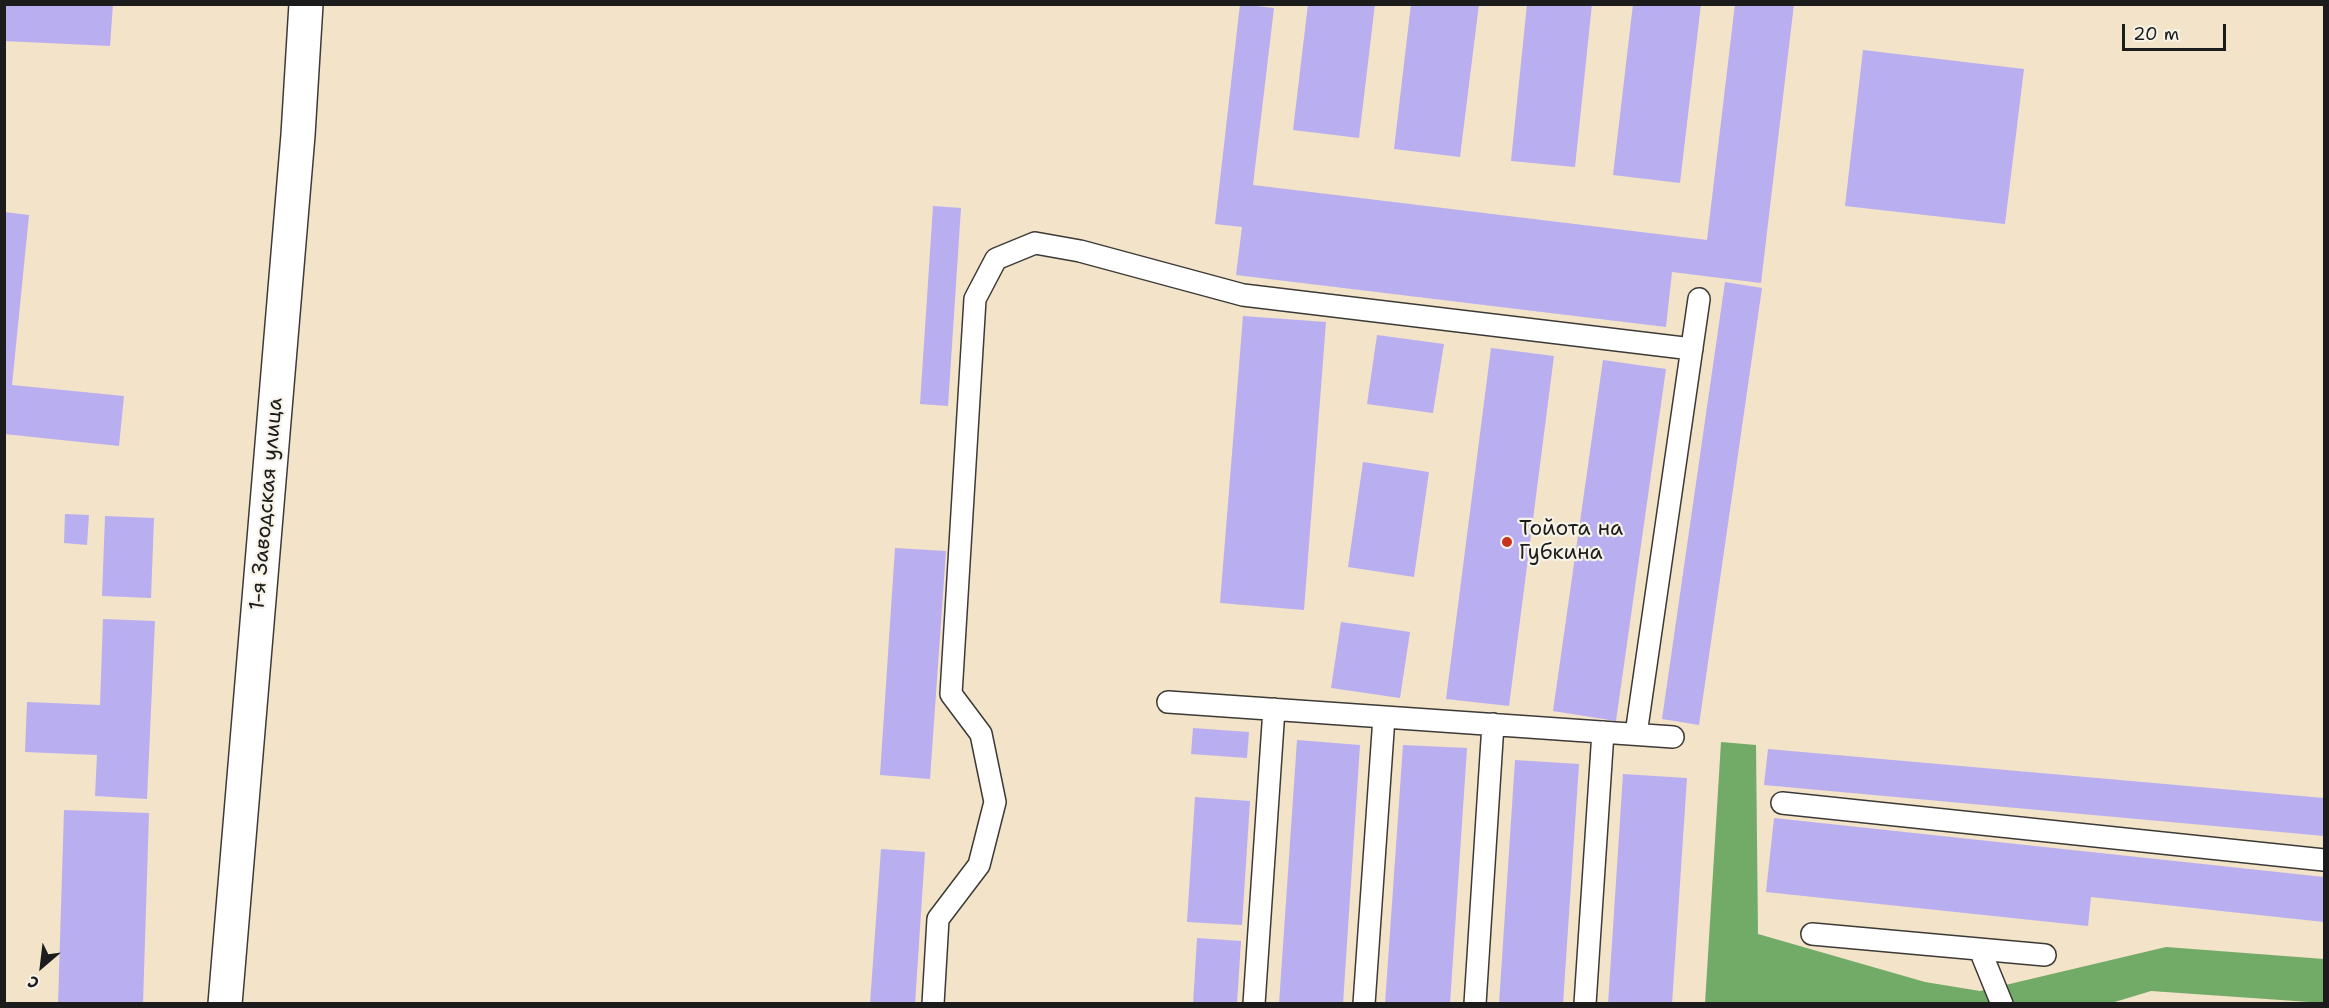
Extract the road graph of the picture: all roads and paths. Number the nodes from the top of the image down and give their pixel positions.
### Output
1 (306, 4) edge
2 (1699, 299) dead end
3 (1692, 349) junction
4 (1168, 702) dead end
5 (1274, 709) junction
6 (1384, 717) junction
7 (1494, 724) junction
8 (1604, 732) junction
9 (1636, 734) junction
10 (1673, 737) dead end
11 (1782, 802) dead end
12 (2325, 860) edge
13 (1812, 934) dead end
14 (1980, 950) junction
15 (2045, 955) dead end
16 (225, 1004) edge
17 (933, 1004) edge
18 (1254, 1004) edge
19 (1364, 1004) edge
20 (1475, 1004) edge
21 (1585, 1004) edge
22 (2002, 1004) edge

1 - 16 main road, 1-я Заводская улица
2 - 3 lane
3 - 9 lane
3 - 17 lane
4 - 5 lane
5 - 6 lane
5 - 18 lane
6 - 7 lane
6 - 19 lane
7 - 8 lane
7 - 20 lane
8 - 9 lane
8 - 21 lane
9 - 10 lane
11 - 12 lane
13 - 14 lane
14 - 15 lane
14 - 22 lane

